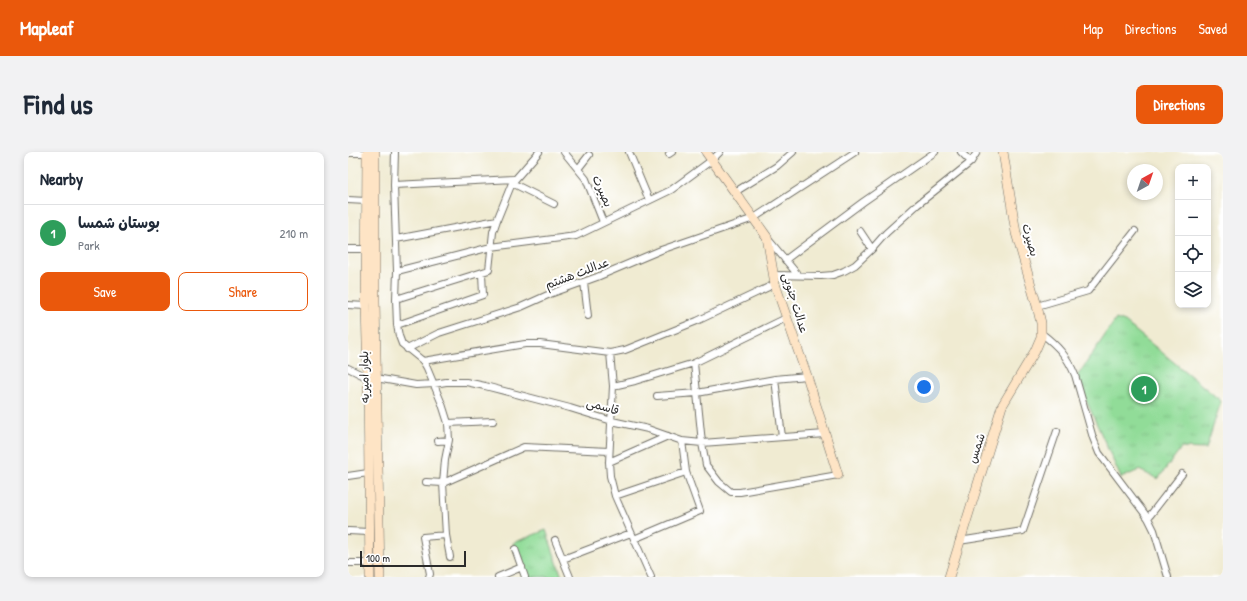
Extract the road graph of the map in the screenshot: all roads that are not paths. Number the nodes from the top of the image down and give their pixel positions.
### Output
1 (370, 152) edge
2 (395, 152) edge
3 (539, 152) edge
4 (564, 152) edge
5 (629, 152) edge
6 (706, 152) edge
7 (720, 152) edge
8 (793, 152) edge
9 (855, 152) edge
10 (935, 152) edge
11 (961, 152) edge
12 (977, 152) edge
13 (1003, 152) edge
14 (348, 153) edge
15 (589, 155) dead end
16 (712, 160) junction
17 (971, 162) junction
18 (578, 170) junction
19 (513, 181) junction
20 (394, 185) junction
21 (735, 192) junction
22 (348, 200) edge
23 (649, 200) junction
24 (366, 201) junction
25 (554, 204) dead end
26 (754, 218) junction
27 (497, 220) junction
28 (603, 222) junction
29 (860, 231) dead end
30 (1135, 231) dead end
31 (766, 236) junction
32 (396, 239) junction
33 (491, 247) junction
34 (348, 249) edge
35 (367, 249) junction
36 (872, 249) junction
37 (785, 260) junction
38 (397, 271) junction
39 (482, 273) junction
40 (798, 275) junction
41 (774, 279) junction
42 (584, 282) junction
43 (396, 300) junction
44 (348, 305) edge
45 (366, 306) junction
46 (1037, 306) junction
47 (588, 316) dead end
48 (786, 318) junction
49 (397, 325) junction
50 (1041, 333) junction
51 (408, 349) junction
52 (610, 353) junction
53 (423, 361) junction
54 (694, 363) junction
55 (348, 368) edge
56 (807, 376) junction
57 (372, 378) junction
58 (775, 379) junction
59 (434, 384) junction
60 (613, 386) junction
61 (697, 393) junction
62 (657, 396) dead end
63 (493, 421) dead end
64 (612, 421) junction
65 (448, 422) junction
66 (1057, 431) dead end
67 (825, 434) junction
68 (668, 436) junction
69 (782, 437) junction
70 (449, 440) junction
71 (438, 441) dead end
72 (682, 441) junction
73 (702, 443) junction
74 (609, 451) junction
75 (609, 462) junction
76 (686, 472) junction
77 (368, 473) junction
78 (1182, 474) dead end
79 (838, 475) joint
80 (348, 476) edge
81 (426, 482) dead end
82 (444, 483) junction
83 (616, 496) junction
84 (1148, 518) junction
85 (348, 531) edge
86 (369, 532) junction
87 (631, 533) junction
88 (446, 535) junction
89 (634, 539) junction
90 (555, 540) dead end
91 (959, 541) junction
92 (515, 549) dead end
93 (450, 557) dead end
94 (563, 559) junction
95 (348, 563) edge
96 (369, 564) junction
97 (522, 567) junction
98 (649, 576) edge
99 (370, 577) edge
100 (380, 577) edge
101 (429, 577) edge
102 (498, 577) edge
103 (525, 577) edge
104 (570, 577) edge
105 (949, 577) edge
106 (1168, 577) edge

1 - 14 street
1 - 24 street, بلوار امیریه
1 - 57 street, بلوار امیریه
2 - 20 street
3 - 19 street
4 - 18 street, بصیرت
5 - 23 street
6 - 16 street, عدالت جنوبی
7 - 16 street
8 - 21 street
9 - 26 street, عداللت هشتم
10 - 37 street
11 - 17 street
12 - 17 street
13 - 46 street, بصیرت
15 - 18 street
16 - 21 street, عدالت جنوبی
16 - 23 street
17 - 36 street
18 - 28 street, بصیرت
19 - 20 street
19 - 25 street
19 - 27 street
20 - 32 street
21 - 26 street, عدالت جنوبی
22 - 24 street
23 - 28 street
24 - 35 street, بلوار امیریه
26 - 31 street, عدالت جنوبی
26 - 42 street, عداللت هشتم
27 - 32 street
27 - 33 street
28 - 33 street
29 - 36 street
30 - 46 street
31 - 37 street
31 - 41 street, عدالت جنوبی
32 - 38 street
33 - 38 street
33 - 39 street
34 - 35 street
35 - 45 street, بلوار امیریه
36 - 40 street
37 - 40 street
38 - 43 street
39 - 43 street
39 - 49 street
40 - 41 street
41 - 48 street, عدالت جنوبی
41 - 52 street
42 - 47 street
42 - 51 street, عداللت هشتم
43 - 49 street
44 - 45 street
45 - 57 street, بلوار امیریه
46 - 50 street, بصیرت
48 - 54 street, قاسمی
48 - 56 street, عدالت جنوبی
49 - 51 street
50 - 84 street
50 - 91 street, شمس
51 - 53 street
52 - 53 street
52 - 60 street
53 - 59 street
54 - 60 street, قاسمی
54 - 61 street
55 - 57 street, قاسمی
56 - 58 street
56 - 67 street, عدالت جنوبی
57 - 59 street, قاسمی
57 - 77 street, بلوار امیریه
57 - 100 street, بلوار امیریه
58 - 61 street
58 - 69 street
59 - 64 street, قاسمی
59 - 65 street
60 - 64 street
61 - 62 street
61 - 73 street
63 - 65 street
64 - 68 street, قاسمی
64 - 74 street
65 - 70 street
66 - 91 street
67 - 69 street, قاسمی
67 - 79 street, عدالت جنوبی
68 - 72 street, قاسمی
68 - 75 street
69 - 73 street, قاسمی
70 - 71 street
70 - 82 street
72 - 73 street, قاسمی
72 - 76 street
73 - 79 street
74 - 75 street
74 - 82 street
75 - 83 street
76 - 83 street
76 - 89 street
77 - 80 street
77 - 86 street, بلوار امیریه
78 - 84 street
81 - 82 street
82 - 88 street
83 - 87 street
84 - 106 street
85 - 86 street
86 - 96 street, بلوار امیریه
87 - 89 street
87 - 94 street
88 - 93 street
88 - 101 street
89 - 98 street
90 - 94 street
91 - 105 street, شمس
92 - 97 street
94 - 104 street
95 - 96 street
96 - 99 street, بلوار امیریه
97 - 102 street
97 - 103 street

